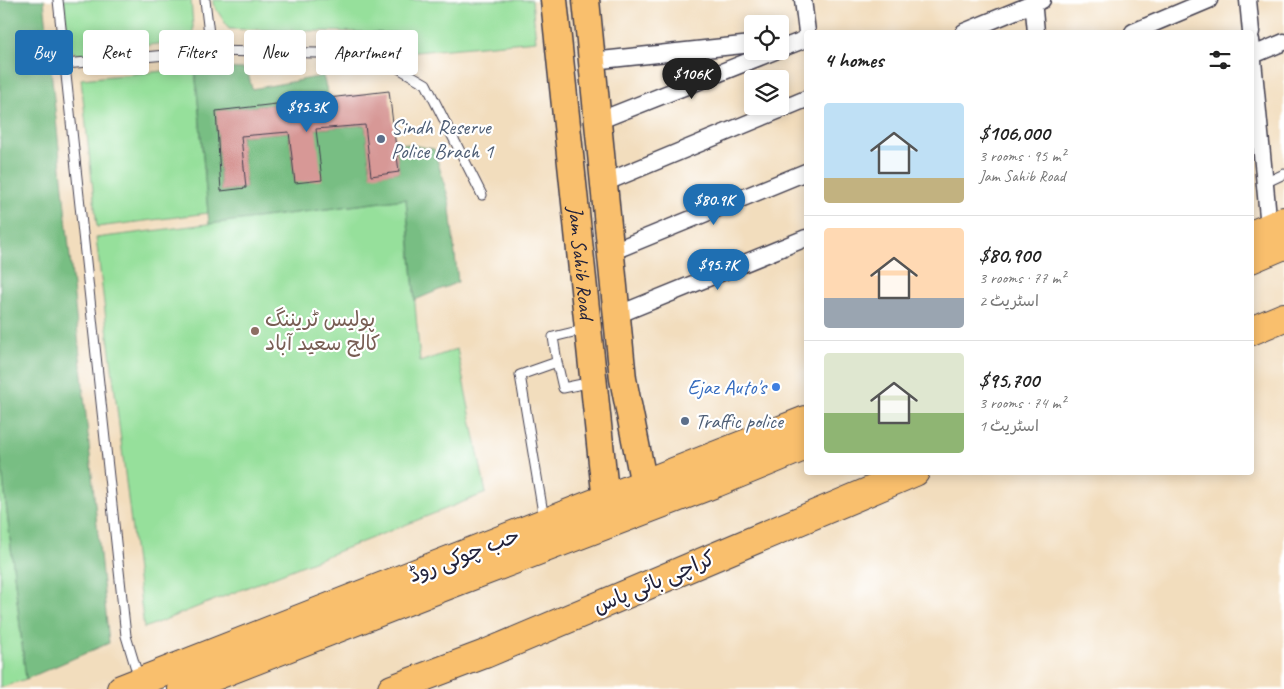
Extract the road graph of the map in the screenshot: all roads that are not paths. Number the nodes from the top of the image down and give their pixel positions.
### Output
1 (58, 0) edge
2 (205, 0) edge
3 (554, 0) edge
4 (586, 0) edge
5 (803, 0) edge
6 (1209, 0) edge
7 (1248, 0) edge
8 (1036, 1) edge
9 (61, 30) edge
10 (209, 30) edge
11 (806, 30) edge
12 (969, 30) edge
13 (1036, 30) edge
14 (1139, 30) edge
15 (1251, 30) edge
16 (804, 39) edge
17 (804, 40) edge
18 (789, 41) edge
19 (1284, 42) edge
20 (744, 45) edge
21 (789, 46) edge
22 (1254, 50) edge
23 (234, 51) edge
24 (159, 56) edge
25 (752, 60) edge
26 (592, 62) junction
27 (73, 63) edge
28 (66, 75) edge
29 (1254, 96) edge
30 (804, 100) edge
31 (598, 121) junction
32 (1256, 142) edge
33 (804, 173) edge
34 (1284, 174) edge
35 (1265, 182) junction
36 (604, 183) junction
37 (482, 195) dead end
38 (1272, 232) edge
39 (804, 239) edge
40 (611, 252) junction
41 (1254, 255) edge
42 (617, 315) junction
43 (1284, 317) edge
44 (588, 328) junction
45 (1254, 330) edge
46 (557, 362) junction
47 (594, 382) junction
48 (804, 421) edge
49 (804, 447) edge
50 (907, 475) edge
51 (647, 497) junction
52 (607, 512) junction
53 (545, 524) junction
54 (131, 685) edge
55 (182, 689) edge
56 (392, 689) edge

1 - 9 lane
2 - 10 lane
3 - 44 main road, Jam Sahib Road
4 - 26 main road, Jam Sahib Road
5 - 11 street
6 - 14 street
7 - 15 street
8 - 12 street
8 - 13 street
16 - 18 street
17 - 21 street
19 - 22 street
20 - 26 street
23 - 37 lane
24 - 27 lane
25 - 31 street
26 - 31 main road, Jam Sahib Road
28 - 54 lane
29 - 32 street
30 - 36 street
31 - 36 main road, Jam Sahib Road
32 - 35 street
33 - 40 street
34 - 35 lane
35 - 38 street
36 - 40 main road, Jam Sahib Road
38 - 41 highway
39 - 42 street
40 - 42 main road, Jam Sahib Road
42 - 51 main road, Jam Sahib Road
43 - 45 highway
44 - 46 lane
44 - 47 main road, Jam Sahib Road
46 - 47 lane
46 - 53 lane
47 - 52 main road, Jam Sahib Road
48 - 51 highway, حب چوکی روڈ
49 - 51 highway, حب چوکی روڈ
50 - 56 highway, کراچی بائی پاس
51 - 52 highway, حب چوکی روڈ
52 - 53 highway, حب چوکی روڈ
52 - 55 highway, حب چوکی روڈ
53 - 54 highway, حب چوکی روڈ

